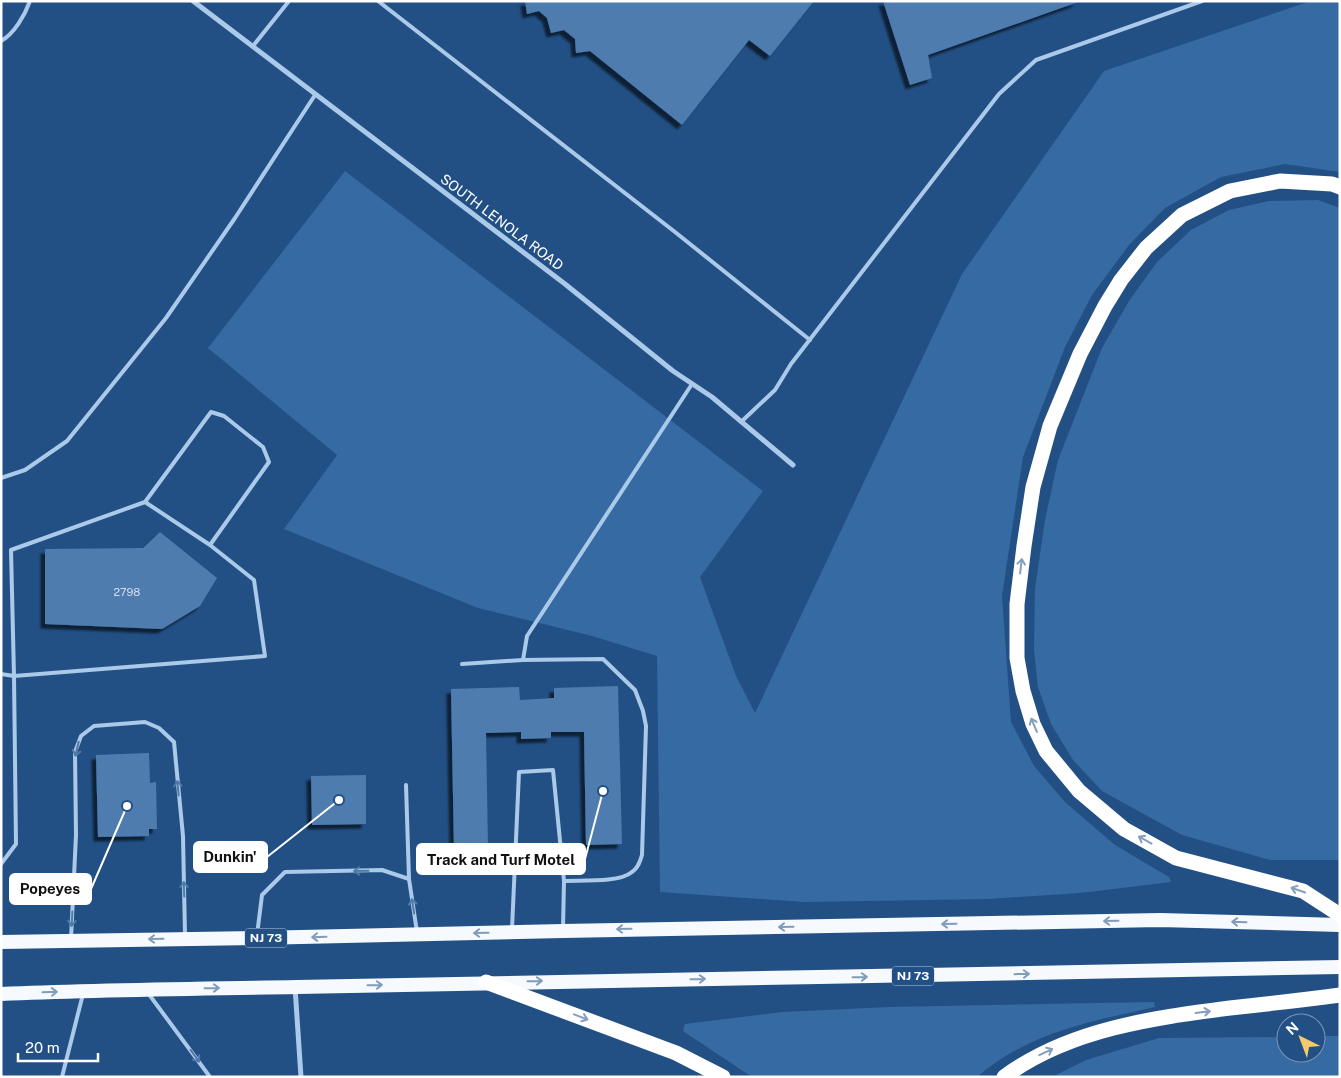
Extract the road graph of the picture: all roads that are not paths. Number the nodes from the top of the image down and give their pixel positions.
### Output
1 (30, 1) edge
2 (193, 1) edge
3 (289, 1) edge
4 (378, 1) edge
5 (1202, 1) edge
6 (1, 41) edge
7 (253, 46) junction
8 (315, 95) junction
9 (1340, 187) edge
10 (810, 340) junction
11 (692, 384) junction
12 (741, 422) junction
13 (793, 465) dead end
14 (1, 478) edge
15 (145, 502) junction
16 (210, 545) junction
17 (523, 660) junction
18 (462, 664) dead end
19 (1, 674) edge
20 (14, 676) junction
21 (406, 785) dead end
22 (1, 864) edge
23 (408, 878) junction
24 (564, 880) junction
25 (1340, 915) edge
26 (1340, 925) edge
27 (562, 931) junction
28 (512, 932) junction
29 (418, 934) junction
30 (185, 938) junction
31 (257, 938) junction
32 (71, 941) junction
33 (1, 942) edge
34 (1340, 967) edge
35 (486, 982) junction
36 (294, 987) junction
37 (145, 989) junction
38 (84, 991) junction
39 (1, 994) edge
40 (1340, 995) edge
41 (62, 1077) edge
42 (210, 1077) edge
43 (301, 1077) edge
44 (723, 1077) edge
45 (1004, 1077) edge

1 - 6 lane
2 - 7 street, SOUTH LENOLA ROAD
3 - 7 lane
4 - 10 lane
5 - 10 lane
7 - 8 street, SOUTH LENOLA ROAD
8 - 11 street, SOUTH LENOLA ROAD
8 - 14 lane
25 -> 9 highway
10 - 12 lane
11 - 12 street, SOUTH LENOLA ROAD
11 - 17 lane
12 - 13 street, SOUTH LENOLA ROAD
15 - 16 lane
15 - 16 lane
15 - 20 lane
16 - 20 lane
17 - 18 lane
17 - 24 lane
19 - 20 lane
20 - 22 lane
21 - 23 lane
29 -> 23 lane
23 -> 31 lane
24 - 27 lane
24 - 28 lane
26 -> 27 highway, NJ 73
27 - 28 highway, NJ 73
28 -> 29 highway, NJ 73
29 -> 31 highway, NJ 73
30 - 31 highway, NJ 73
30 -> 32 highway, NJ 73
30 -> 32 lane
32 - 33 highway, NJ 73
35 -> 34 highway, NJ 73
36 -> 35 highway, NJ 73
35 -> 44 highway
37 -> 36 highway, NJ 73
36 - 43 street
37 - 38 highway, NJ 73
37 -> 42 lane
39 -> 38 highway, NJ 73
38 - 41 lane
45 -> 40 highway

